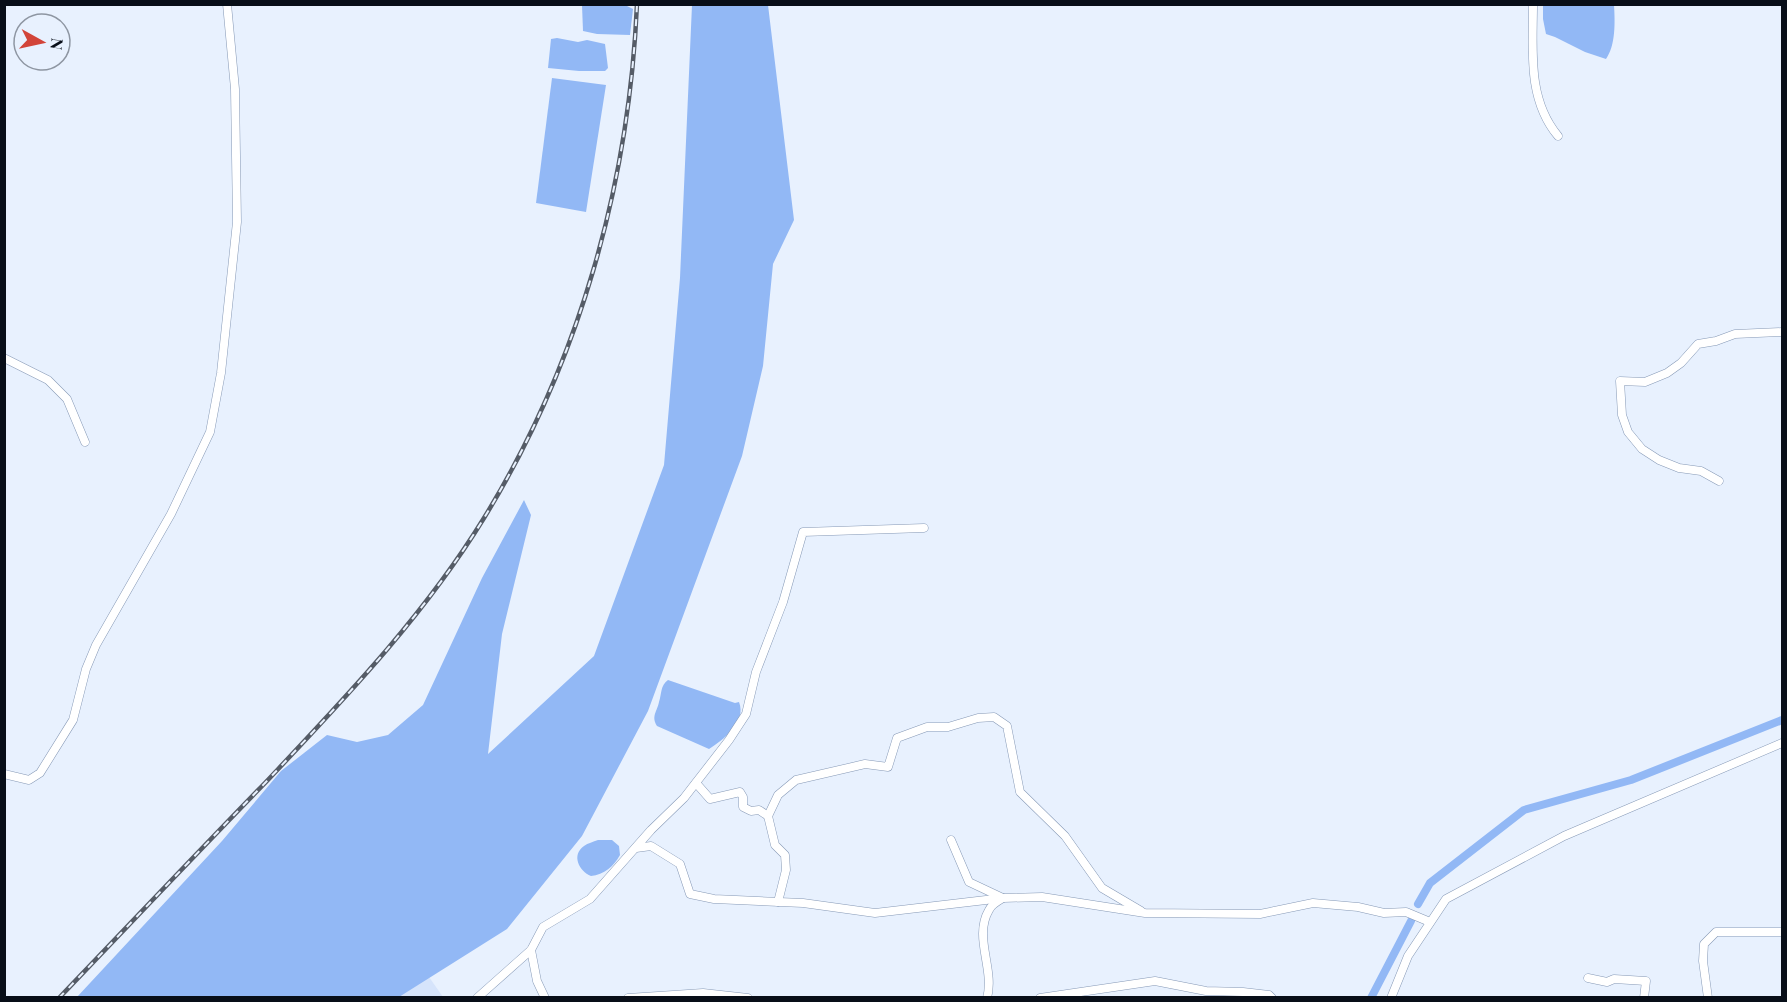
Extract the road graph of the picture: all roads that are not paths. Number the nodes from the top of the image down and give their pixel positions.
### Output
1 (1533, 4) edge
2 (226, 5) edge
3 (1558, 136) dead end
4 (1782, 332) edge
5 (4, 358) edge
6 (86, 442) dead end
7 (1719, 481) dead end
8 (924, 528) dead end
9 (1782, 743) edge
10 (4, 774) edge
11 (696, 783) junction
12 (768, 816) junction
13 (951, 840) dead end
14 (636, 848) junction
15 (1003, 897) junction
16 (778, 902) junction
17 (1145, 913) junction
18 (1430, 922) junction
19 (1782, 932) edge
20 (531, 950) junction
21 (1588, 978) dead end
22 (477, 998) edge
23 (545, 998) edge
24 (628, 998) edge
25 (748, 998) edge
26 (987, 998) edge
27 (1040, 998) edge
28 (1272, 998) edge
29 (1391, 998) edge
30 (1644, 998) edge
31 (1708, 998) edge

1 - 3 street
2 - 10 street
4 - 7 street
5 - 6 street
8 - 11 street
9 - 18 street
11 - 12 street
11 - 14 street
12 - 16 street
12 - 17 street
13 - 15 street
14 - 16 street
14 - 20 street
15 - 16 street
15 - 17 street
15 - 26 street
17 - 18 street
18 - 29 street
19 - 31 street
20 - 22 street
20 - 23 street
21 - 30 street
24 - 25 street
27 - 28 street

